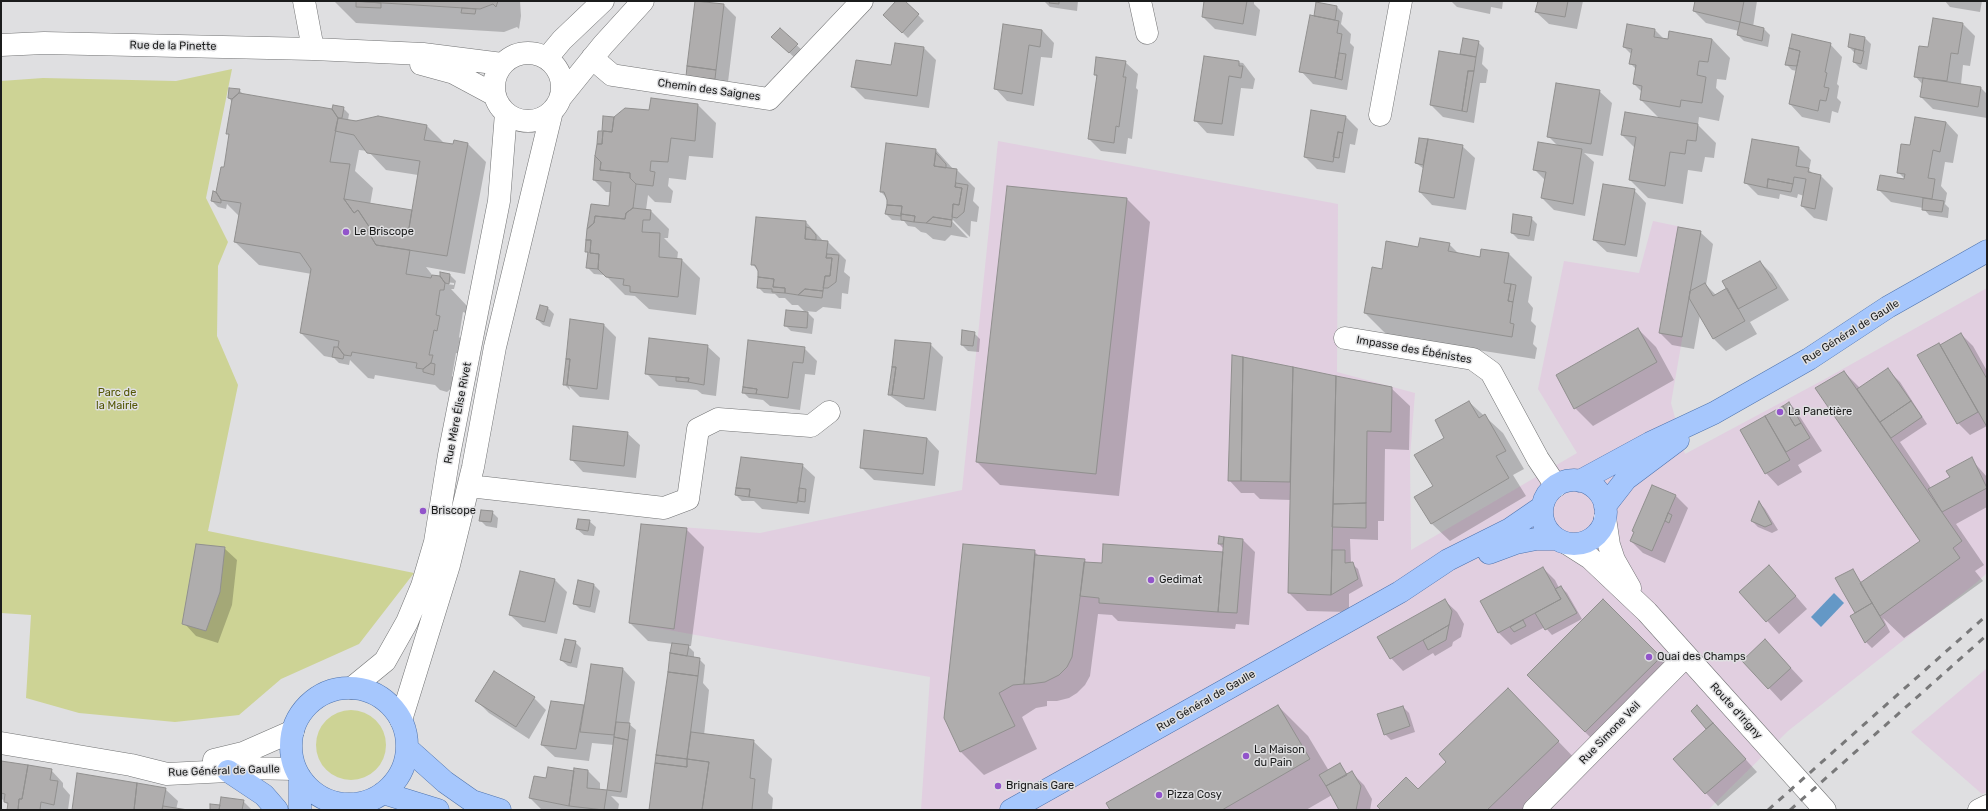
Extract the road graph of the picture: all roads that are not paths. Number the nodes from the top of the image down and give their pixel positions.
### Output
1 (304, 1) edge
2 (629, 1) edge
3 (642, 1) edge
4 (862, 1) edge
5 (1140, 1) edge
6 (1401, 1) edge
7 (598, 2) edge
8 (1147, 33) dead end
9 (1, 45) edge
10 (313, 49) junction
11 (345, 51) junction
12 (597, 52) junction
13 (547, 58) junction
14 (502, 64) junction
15 (500, 104) junction
16 (556, 104) junction
17 (1380, 115) dead end
18 (1987, 251) edge
19 (1345, 338) dead end
20 (829, 412) dead end
21 (1714, 413) junction
22 (1580, 481) junction
23 (469, 486) junction
24 (1556, 486) junction
25 (1542, 507) junction
26 (1605, 512) junction
27 (1563, 542) junction
28 (1400, 592) junction
29 (1646, 612) junction
30 (1686, 656) junction
31 (352, 688) junction
32 (401, 720) junction
33 (293, 731) junction
34 (1, 743) edge
35 (407, 748) junction
36 (131, 765) junction
37 (228, 771) junction
38 (297, 773) junction
39 (383, 794) junction
40 (1987, 806) edge
41 (345, 807) edge
42 (277, 810) edge
43 (300, 810) edge
44 (438, 810) edge
45 (500, 810) edge
46 (1011, 810) edge
47 (1534, 810) edge
48 (1825, 810) edge
49 (1979, 810) edge

1 - 10 street
2 - 12 street
3 - 12 street
4 - 12 street, Chemin des Saignes
5 - 8 street
6 - 17 street
7 - 13 street
9 - 10 street, Rue de la Pinette
10 - 11 street, Rue de la Pinette
11 - 14 street, Rue de la Pinette
11 - 15 street, Rue de la Pinette
12 - 16 street
13 - 14 street
13 - 16 street
14 - 15 street
15 - 16 street
15 - 31 street, Rue Mère Élise Rivet
16 - 23 street
18 - 21 main road, Rue Général de Gaulle
19 - 24 street, Impasse des Ébénistes
20 - 23 street
21 - 22 main road, Rue Général de Gaulle
21 - 26 main road, Rue Général de Gaulle
22 - 24 main road
22 - 26 main road
23 - 32 street
24 - 25 main road
25 - 27 main road
25 - 28 main road, Rue Général de Gaulle
26 - 27 main road
26 - 29 street, Route d'Irigny
27 - 28 main road, Rue Général de Gaulle
27 - 29 street, Route d'Irigny
28 - 46 main road, Rue Général de Gaulle
29 - 30 street, Route d'Irigny
30 - 47 street, Rue Simone Veil
30 - 48 street, Route d'Irigny
31 - 32 main road
31 - 33 main road
32 - 35 main road
33 - 36 street, Rue Général de Gaulle
33 - 38 main road
34 - 36 street, Rue Général de Gaulle
35 - 39 main road
35 - 45 main road
36 - 37 street, Rue Général de Gaulle
37 - 38 street, Rue Général de Gaulle
37 - 42 main road
38 - 41 main road
38 - 43 main road
39 - 41 main road
39 - 44 main road
40 - 49 street

